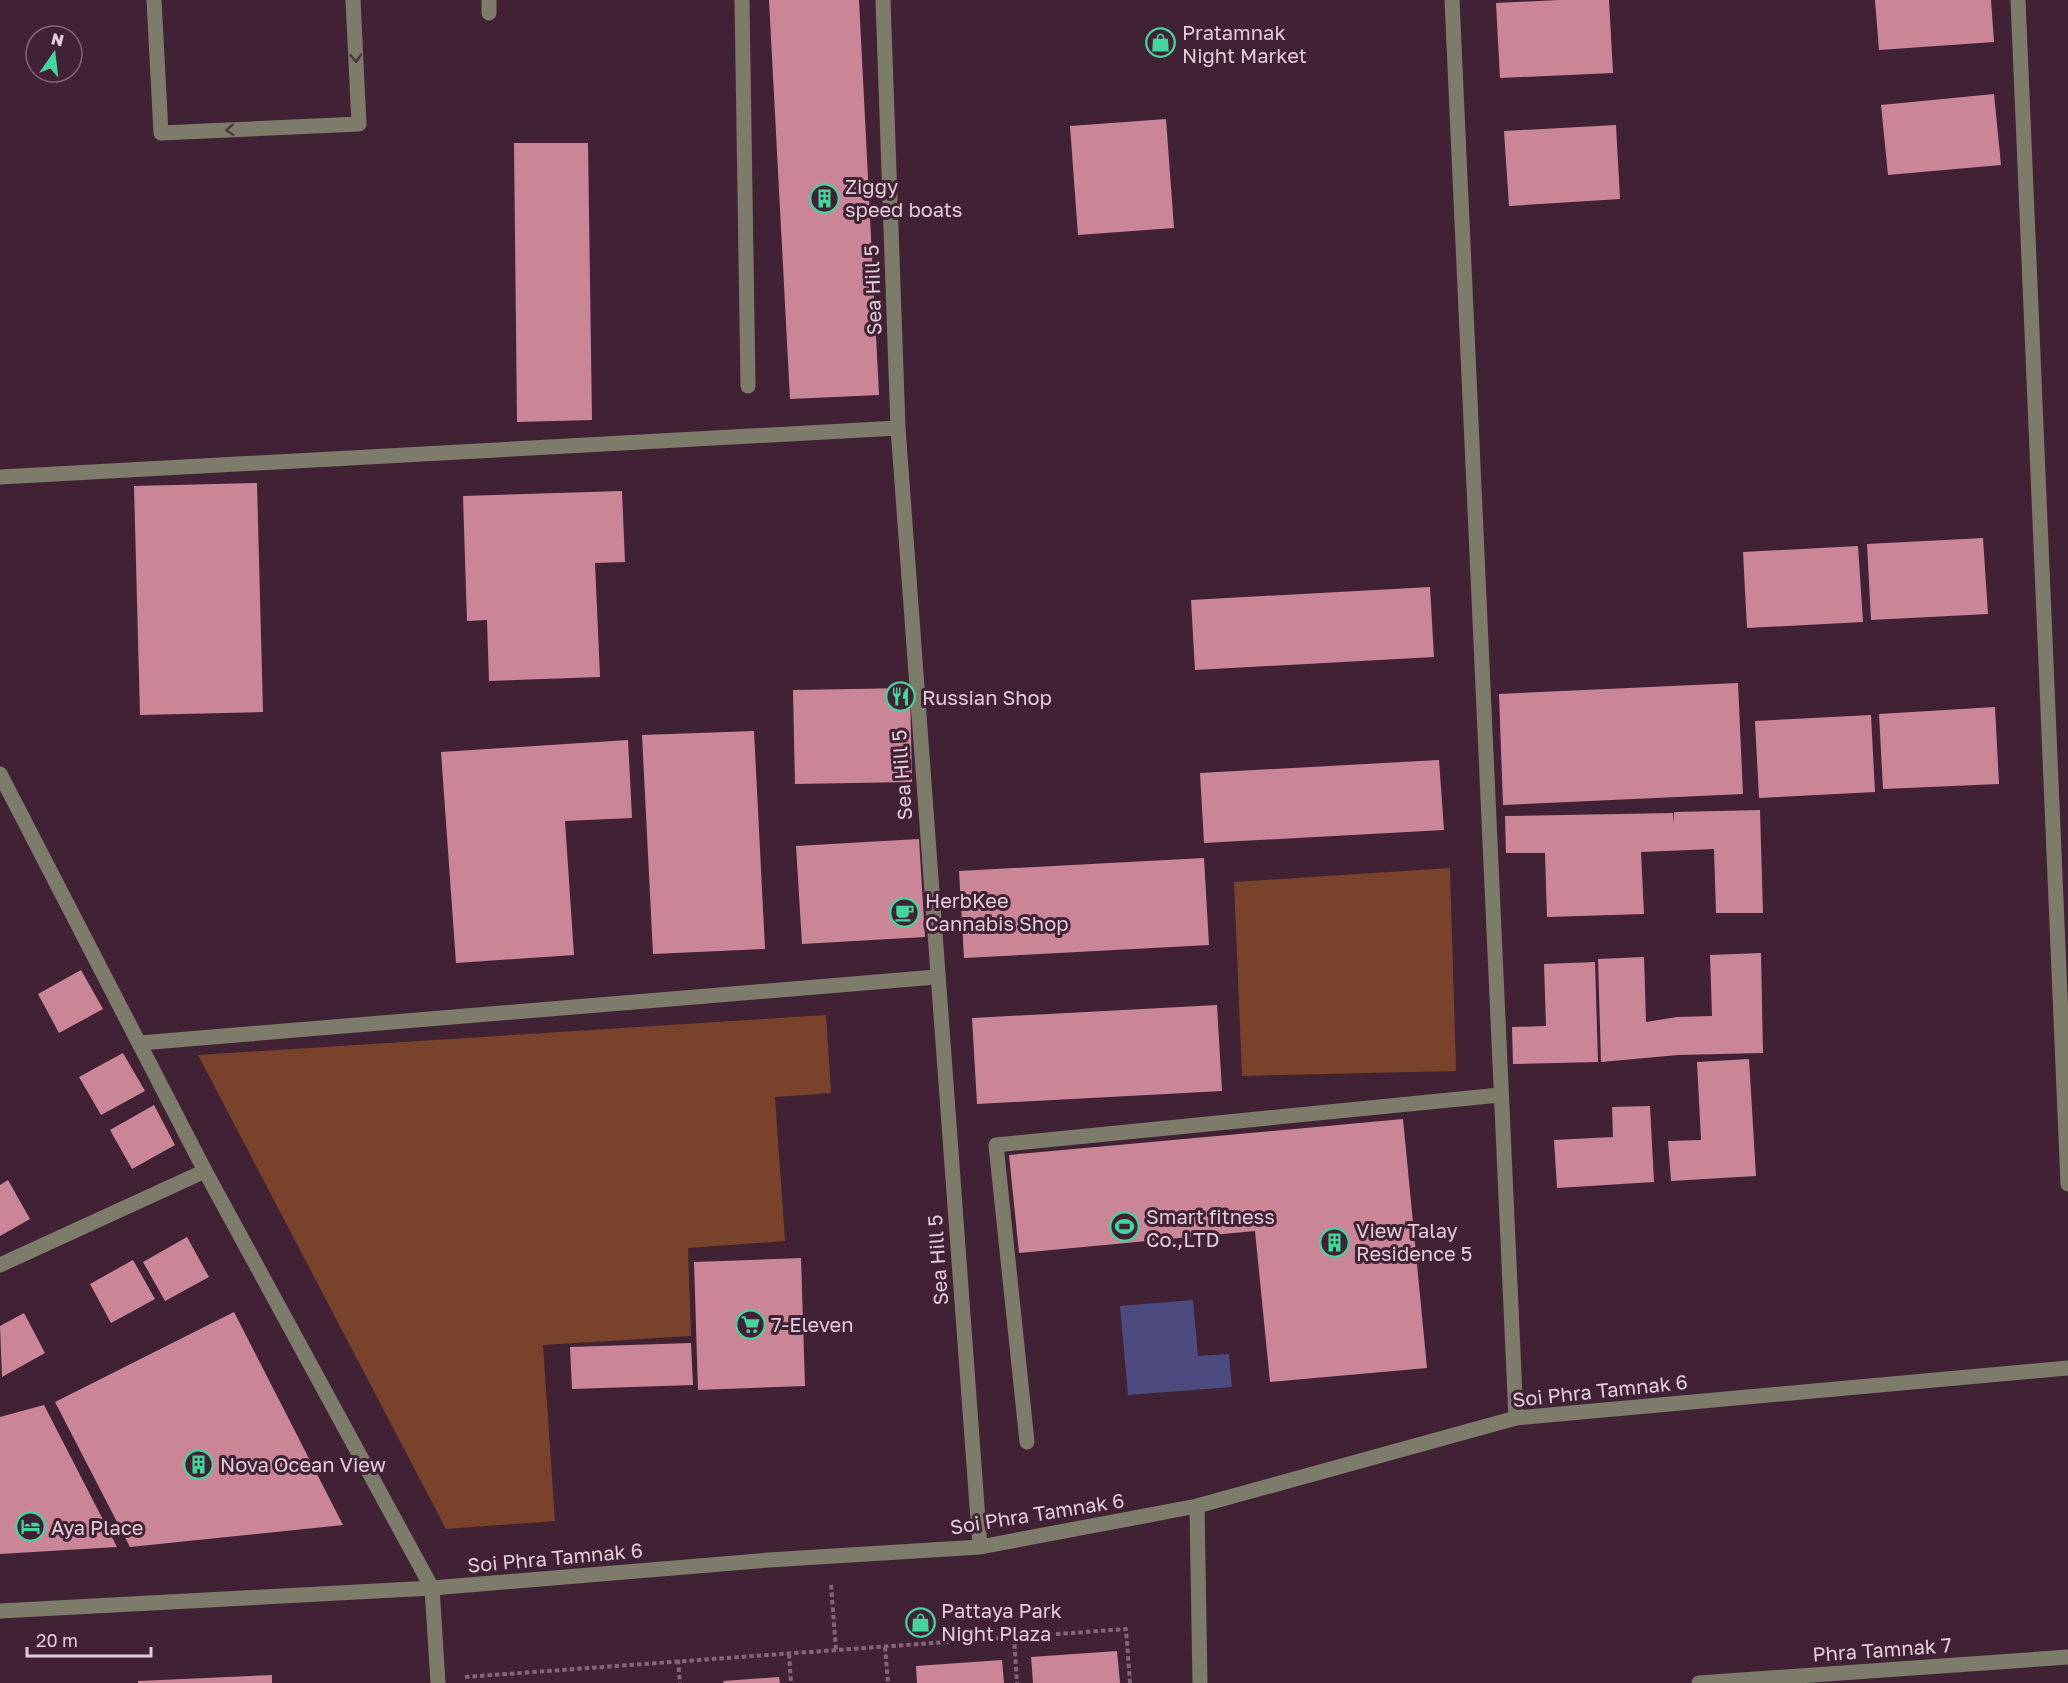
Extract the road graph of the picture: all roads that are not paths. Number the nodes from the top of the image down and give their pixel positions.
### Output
1 (154, 0) edge
2 (353, 0) edge
3 (742, 0) edge
4 (883, 0) edge
5 (1452, 0) edge
6 (2018, 0) edge
7 (748, 386) dead end
8 (898, 428) junction
9 (0, 477) edge
10 (0, 774) edge
11 (936, 977) junction
12 (140, 1043) junction
13 (1500, 1095) junction
14 (205, 1171) junction
15 (2068, 1184) edge
16 (0, 1265) edge
17 (2068, 1368) edge
18 (1516, 1418) junction
19 (1027, 1442) dead end
20 (1197, 1506) junction
21 (980, 1547) junction
22 (432, 1588) junction
23 (0, 1611) edge
24 (2068, 1657) edge
25 (438, 1681) edge
26 (1200, 1683) edge
27 (1699, 1683) edge

2 -> 1 street
3 - 7 street
4 - 8 street, Sea Hill 5
5 - 13 street
6 - 15 street
8 - 9 street
8 - 11 street, Sea Hill 5
10 - 12 street
11 - 12 street
11 - 21 street, Sea Hill 5
12 - 14 street
13 - 18 street
13 - 19 street
14 - 16 street
14 - 22 street
17 - 18 street, Soi Phra Tamnak 6
18 - 20 street, Soi Phra Tamnak 6
20 - 21 street, Soi Phra Tamnak 6
20 - 26 street
21 - 22 street, Soi Phra Tamnak 6
22 - 23 street, Soi Phra Tamnak 6
22 - 25 street
24 - 27 street, Phra Tamnak 7

